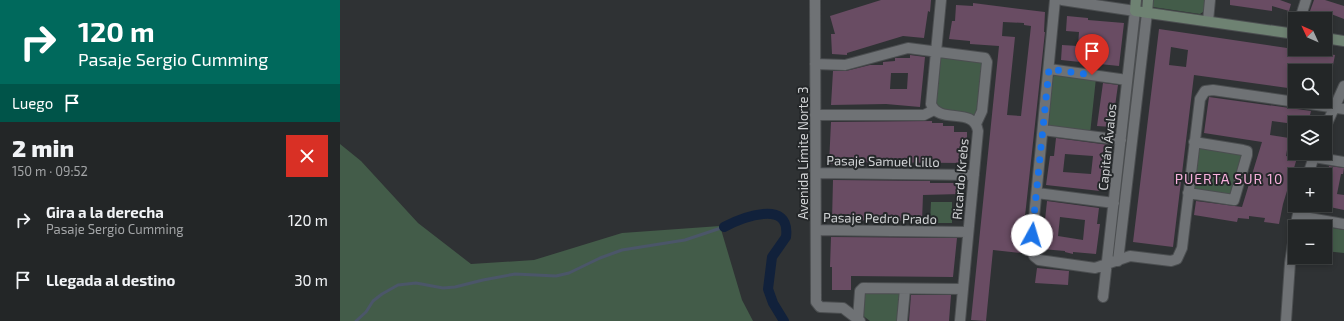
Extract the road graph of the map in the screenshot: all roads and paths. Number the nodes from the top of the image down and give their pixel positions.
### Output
1 (941, 0) edge
2 (1055, 0) edge
3 (1062, 0) edge
4 (1136, 0) edge
5 (1148, 0) edge
6 (1210, 0) edge
7 (1306, 0) edge
8 (818, 1) edge
9 (1135, 11) junction
10 (1302, 12) edge
11 (1147, 13) junction
12 (1208, 21) junction
13 (1288, 33) edge
14 (1332, 39) edge
15 (1344, 41) edge
16 (936, 51) junction
17 (815, 64) junction
18 (1049, 69) junction
19 (1128, 80) junction
20 (1344, 86) edge
21 (1339, 108) edge
22 (934, 110) junction
23 (816, 115) junction
24 (1332, 118) edge
25 (976, 124) junction
26 (1043, 130) junction
27 (1121, 140) junction
28 (1194, 142) junction
29 (1332, 159) edge
30 (1344, 162) edge
31 (816, 173) junction
32 (974, 175) junction
33 (1188, 193) junction
34 (1037, 194) junction
35 (1114, 203) junction
36 (1299, 212) edge
37 (1298, 216) junction
38 (1297, 220) edge
39 (1344, 224) edge
40 (816, 230) junction
41 (968, 232) junction
42 (1118, 261) junction
43 (1107, 264) junction
44 (1290, 264) edge
45 (905, 289) junction
46 (963, 289) junction
47 (1103, 297) dead end
48 (859, 320) edge
49 (902, 321) edge
50 (960, 321) edge
51 (1286, 321) edge

1 - 16 street
2 - 18 street
3 - 9 street
4 - 9 street, Capitán Ávalos
5 - 11 street, Capitán Ávalos
6 - 12 street
7 - 10 street
8 - 17 street, Avenida Límite Norte 3
9 - 11 street
9 - 19 street, Capitán Ávalos
11 - 12 street
11 - 42 street, Capitán Ávalos
12 - 13 street
14 - 15 street
16 - 17 street
16 - 22 street
16 - 25 street
17 - 23 street, Avenida Límite Norte 3
18 - 19 street
18 - 26 street
19 - 27 street, Capitán Ávalos
20 - 21 street
21 - 24 street
21 - 28 street
22 - 23 street
22 - 25 street, Ricardo Krebs
23 - 31 street, Avenida Límite Norte 3
25 - 32 street, Ricardo Krebs
26 - 27 street
26 - 34 street
27 - 35 street, Capitán Ávalos
28 - 33 street
28 - 33 street
29 - 30 street
31 - 32 street, Pasaje Samuel Lillo
31 - 40 street, Avenida Límite Norte 3
32 - 41 street, Ricardo Krebs
33 - 42 street
34 - 35 street
34 - 43 street
35 - 43 street, Capitán Ávalos
36 - 37 street
37 - 38 street
37 - 39 street
40 - 41 street, Pasaje Pedro Prado
40 - 48 street, Avenida Límite Norte 3
41 - 46 street, Ricardo Krebs
42 - 43 street
43 - 47 street, Capitán Ávalos
44 - 51 street
45 - 46 street
45 - 48 street
45 - 49 street
46 - 50 street, Ricardo Krebs

